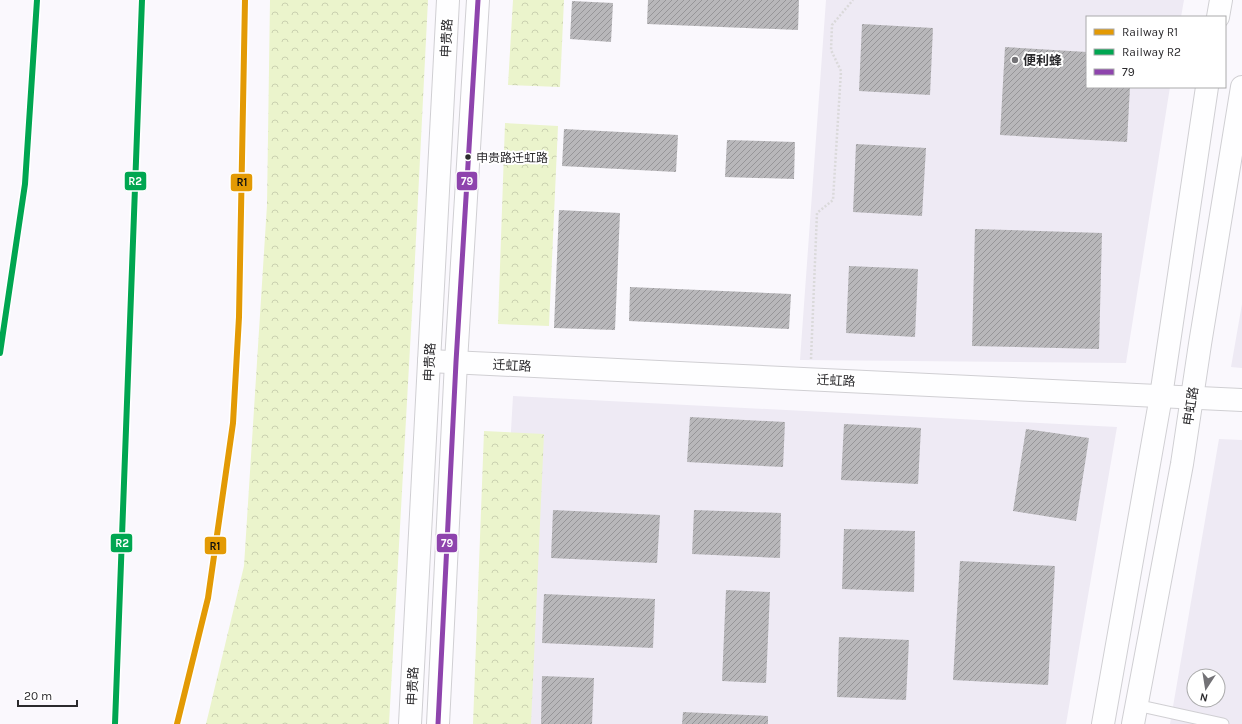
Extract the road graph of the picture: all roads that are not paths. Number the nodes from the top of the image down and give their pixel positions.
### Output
1 (448, 0) edge
2 (478, 0) edge
3 (1221, 0) edge
4 (1218, 16) edge
5 (1242, 87) edge
6 (1207, 88) edge
7 (429, 361) junction
8 (456, 362) junction
9 (1160, 396) junction
10 (1192, 397) junction
11 (1242, 400) edge
12 (1135, 715) edge
13 (410, 724) edge
14 (438, 724) edge
15 (1103, 724) edge
16 (1223, 724) edge

1 - 7 main road, 申贵路
2 - 8 main road, 申贵路
3 - 4 main road
5 - 10 main road, 申虹路
6 - 9 main road
7 - 8 main road, 迁虹路
7 - 13 main road, 申贵路
8 - 9 main road, 迁虹路
8 - 14 main road, 申贵路
9 - 10 main road, 迁虹路
9 - 15 main road
10 - 11 main road, 迁虹路
10 - 12 main road, 申虹路
12 - 16 lane

